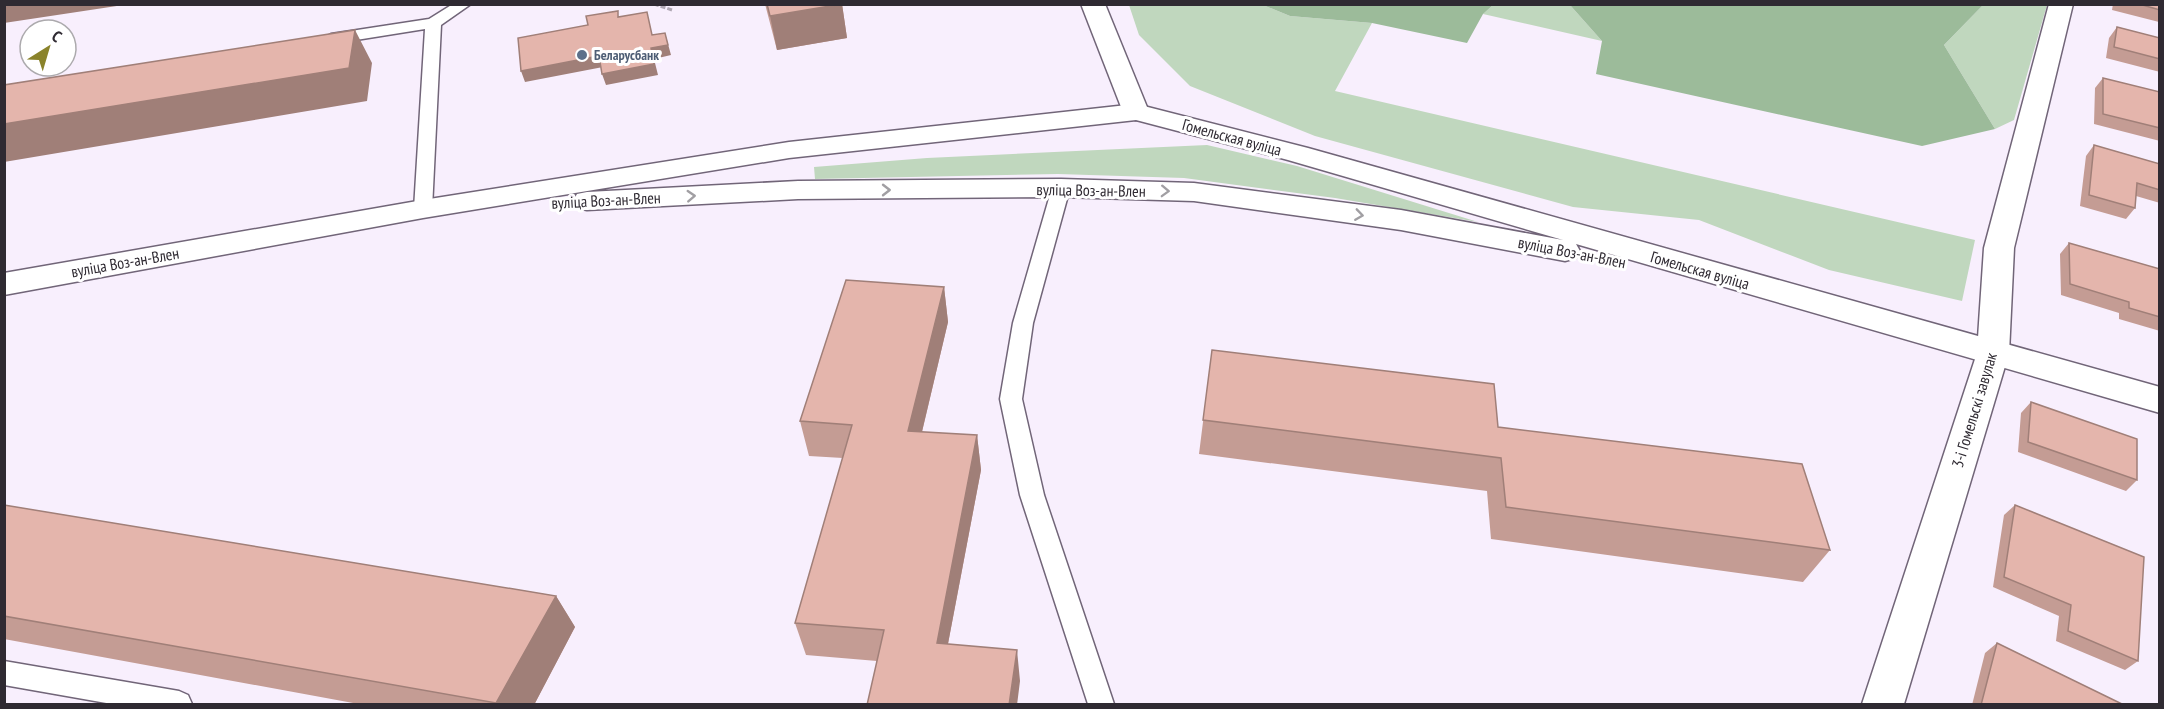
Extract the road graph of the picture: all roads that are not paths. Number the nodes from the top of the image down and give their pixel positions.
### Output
1 (464, 4) edge
2 (1093, 4) edge
3 (2061, 4) edge
4 (433, 23) junction
5 (317, 41) edge
6 (1136, 112) junction
7 (1061, 188) junction
8 (423, 209) junction
9 (4, 284) edge
10 (1752, 285) junction
11 (1993, 353) junction
12 (2160, 400) edge
13 (4, 673) edge
14 (179, 705) edge
15 (1101, 705) edge
16 (1883, 705) edge

1 - 4 lane
2 - 6 main road
3 - 11 main road, 3-і Гомельскі завулак
4 - 5 lane
4 - 8 lane
6 - 8 main road, вуліца Воз-ан-Влен
6 - 10 main road, Гомельская вуліца
8 -> 7 main road, вуліца Воз-ан-Влен
7 -> 10 main road, вуліца Воз-ан-Влен
7 - 15 lane
8 - 9 main road, вуліца Воз-ан-Влен
10 - 11 main road, Гомельская вуліца
11 - 12 main road, Гомельская вуліца
11 - 16 main road, 3-і Гомельскі завулак
13 - 14 lane

